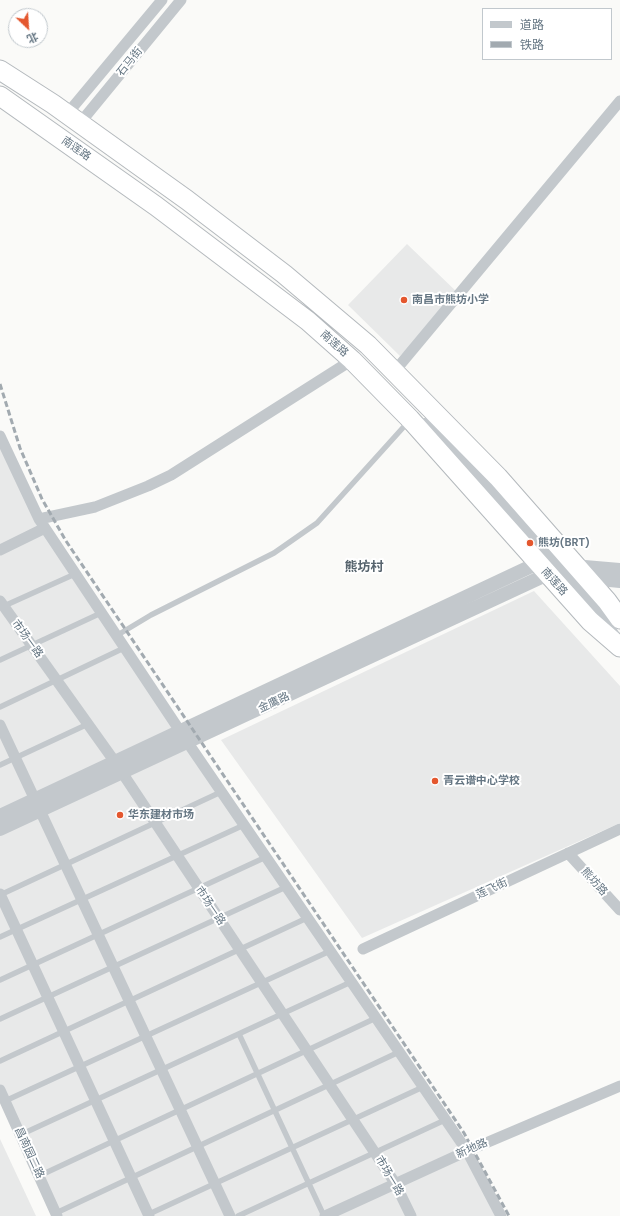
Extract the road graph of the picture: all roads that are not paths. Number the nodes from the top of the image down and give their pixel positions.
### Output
1 (162, 0) edge
2 (181, 0) edge
3 (0, 70) edge
4 (0, 96) edge
5 (620, 101) edge
6 (73, 119) junction
7 (352, 360) junction
8 (394, 372) junction
9 (377, 385) junction
10 (410, 419) junction
11 (0, 436) edge
12 (42, 524) junction
13 (0, 550) edge
14 (620, 570) edge
15 (563, 571) junction
16 (75, 574) junction
17 (620, 581) edge
18 (2, 604) edge
19 (101, 613) junction
20 (620, 619) edge
21 (116, 636) junction
22 (619, 643) edge
23 (32, 646) junction
24 (124, 648) junction
25 (0, 660) edge
26 (56, 680) junction
27 (0, 707) edge
28 (88, 724) junction
29 (0, 725) edge
30 (184, 738) junction
31 (15, 758) junction
32 (0, 765) edge
33 (118, 768) junction
34 (221, 792) junction
35 (37, 805) junction
36 (0, 816) edge
37 (155, 823) junction
38 (244, 826) junction
39 (0, 829) edge
40 (620, 829) edge
41 (568, 853) junction
42 (177, 856) junction
43 (266, 857) junction
44 (65, 865) junction
45 (286, 887) junction
46 (199, 888) junction
47 (0, 895) edge
48 (82, 900) junction
49 (620, 910) edge
50 (219, 918) junction
51 (307, 918) junction
52 (16, 930) junction
53 (98, 934) junction
54 (0, 937) edge
55 (363, 949) dead end
56 (240, 950) junction
57 (330, 951) junction
58 (32, 965) junction
59 (113, 967) junction
60 (0, 980) edge
61 (351, 982) junction
62 (262, 983) junction
63 (48, 997) junction
64 (129, 1001) junction
65 (282, 1014) junction
66 (376, 1018) junction
67 (0, 1019) edge
68 (63, 1032) junction
69 (239, 1034) junction
70 (146, 1036) junction
71 (307, 1051) junction
72 (399, 1052) junction
73 (0, 1061) edge
74 (80, 1067) junction
75 (161, 1070) junction
76 (258, 1074) junction
77 (330, 1085) junction
78 (620, 1086) edge
79 (423, 1087) junction
80 (0, 1090) edge
81 (95, 1100) junction
82 (5, 1101) junction
83 (180, 1110) junction
84 (275, 1111) junction
85 (353, 1119) junction
86 (445, 1120) junction
87 (20, 1135) junction
88 (114, 1141) junction
89 (197, 1147) junction
90 (292, 1148) junction
91 (467, 1151) junction
92 (375, 1152) junction
93 (39, 1176) junction
94 (131, 1178) junction
95 (309, 1183) junction
96 (395, 1183) junction
97 (214, 1184) junction
98 (57, 1214) edge
99 (147, 1216) edge
100 (230, 1216) edge
101 (238, 1216) edge
102 (325, 1216) edge
103 (411, 1216) edge
104 (501, 1216) edge

1 - 6 street, 石马街
2 - 6 street, 石马街
3 - 6 highway, 南莲路
4 - 7 highway, 南莲路
5 - 8 street
6 - 8 highway, 南莲路
7 - 9 highway, 南莲路
7 - 12 street
8 - 15 highway, 南莲路
9 - 10 highway, 南莲路
9 - 15 street
10 - 15 highway, 南莲路
10 - 21 lane
11 - 12 street
12 - 13 street
12 - 16 street
14 - 15 street
15 - 17 street
15 - 20 highway, 南莲路
15 - 22 highway, 南莲路
15 - 30 street, 金鹰路
16 - 18 lane
16 - 19 street
18 - 23 street, 市场一路
19 - 21 street
19 - 23 lane
21 - 24 street
23 - 25 lane
23 - 26 street, 市场一路
24 - 26 lane
24 - 30 street
26 - 27 lane
26 - 28 street, 市场一路
28 - 31 lane
28 - 33 street, 市场一路
29 - 31 street
30 - 33 street, 金鹰路
30 - 34 street
31 - 32 lane
31 - 35 street
33 - 35 street, 金鹰路
33 - 37 street, 市场一路
34 - 37 lane
34 - 38 street
35 - 36 street, 金鹰路
35 - 39 street, 金鹰路
35 - 44 street
37 - 42 street, 市场一路
37 - 44 lane
38 - 42 lane
38 - 43 street
40 - 41 street, 莲飞街
41 - 49 street, 熊坊路
41 - 55 street, 莲飞街
42 - 46 street, 市场一路
42 - 48 lane
43 - 45 street
43 - 46 lane
44 - 47 lane
44 - 48 street
45 - 50 lane
45 - 51 street
46 - 50 street, 市场一路
46 - 53 lane
47 - 52 street
48 - 52 lane
48 - 53 street
50 - 56 street, 市场一路
50 - 59 lane
51 - 56 lane
51 - 57 street
52 - 54 lane
52 - 58 street
53 - 58 lane
53 - 59 street
56 - 62 street, 市场一路
56 - 64 lane
57 - 61 street
57 - 62 lane
58 - 60 lane
58 - 63 street
59 - 63 lane
59 - 64 street
61 - 65 lane
61 - 66 street
62 - 65 street, 市场一路
62 - 70 lane
63 - 67 lane
63 - 68 street
64 - 68 lane
64 - 70 street
65 - 69 lane
65 - 71 street, 市场一路
66 - 71 lane
66 - 72 street
68 - 73 lane
68 - 74 street
69 - 75 lane
69 - 76 lane
70 - 74 lane
70 - 75 street
71 - 76 lane
71 - 77 street, 市场一路
72 - 77 lane
72 - 79 street
74 - 81 street
74 - 82 lane
75 - 81 lane
75 - 83 street
76 - 83 lane
76 - 84 lane
77 - 84 lane
77 - 85 street, 市场一路
78 - 91 street, 新地路
79 - 85 lane
79 - 86 street
80 - 82 street, 昌南园二路
81 - 87 lane
81 - 88 street
82 - 87 street, 昌南园二路
83 - 88 lane
83 - 89 street
84 - 89 lane
84 - 90 lane
85 - 90 lane
85 - 92 street, 市场一路
86 - 91 street
86 - 92 lane
87 - 93 street, 昌南园二路
88 - 93 lane
88 - 94 street
89 - 94 lane
89 - 97 street
90 - 95 lane
90 - 97 lane
91 - 96 street, 新地路
91 - 104 street
92 - 95 lane
92 - 96 street, 市场一路
93 - 98 street, 昌南园二路
94 - 98 lane
94 - 99 street
95 - 101 lane
95 - 102 lane
96 - 102 street, 新地路
96 - 103 street, 市场一路
97 - 99 lane
97 - 100 street

